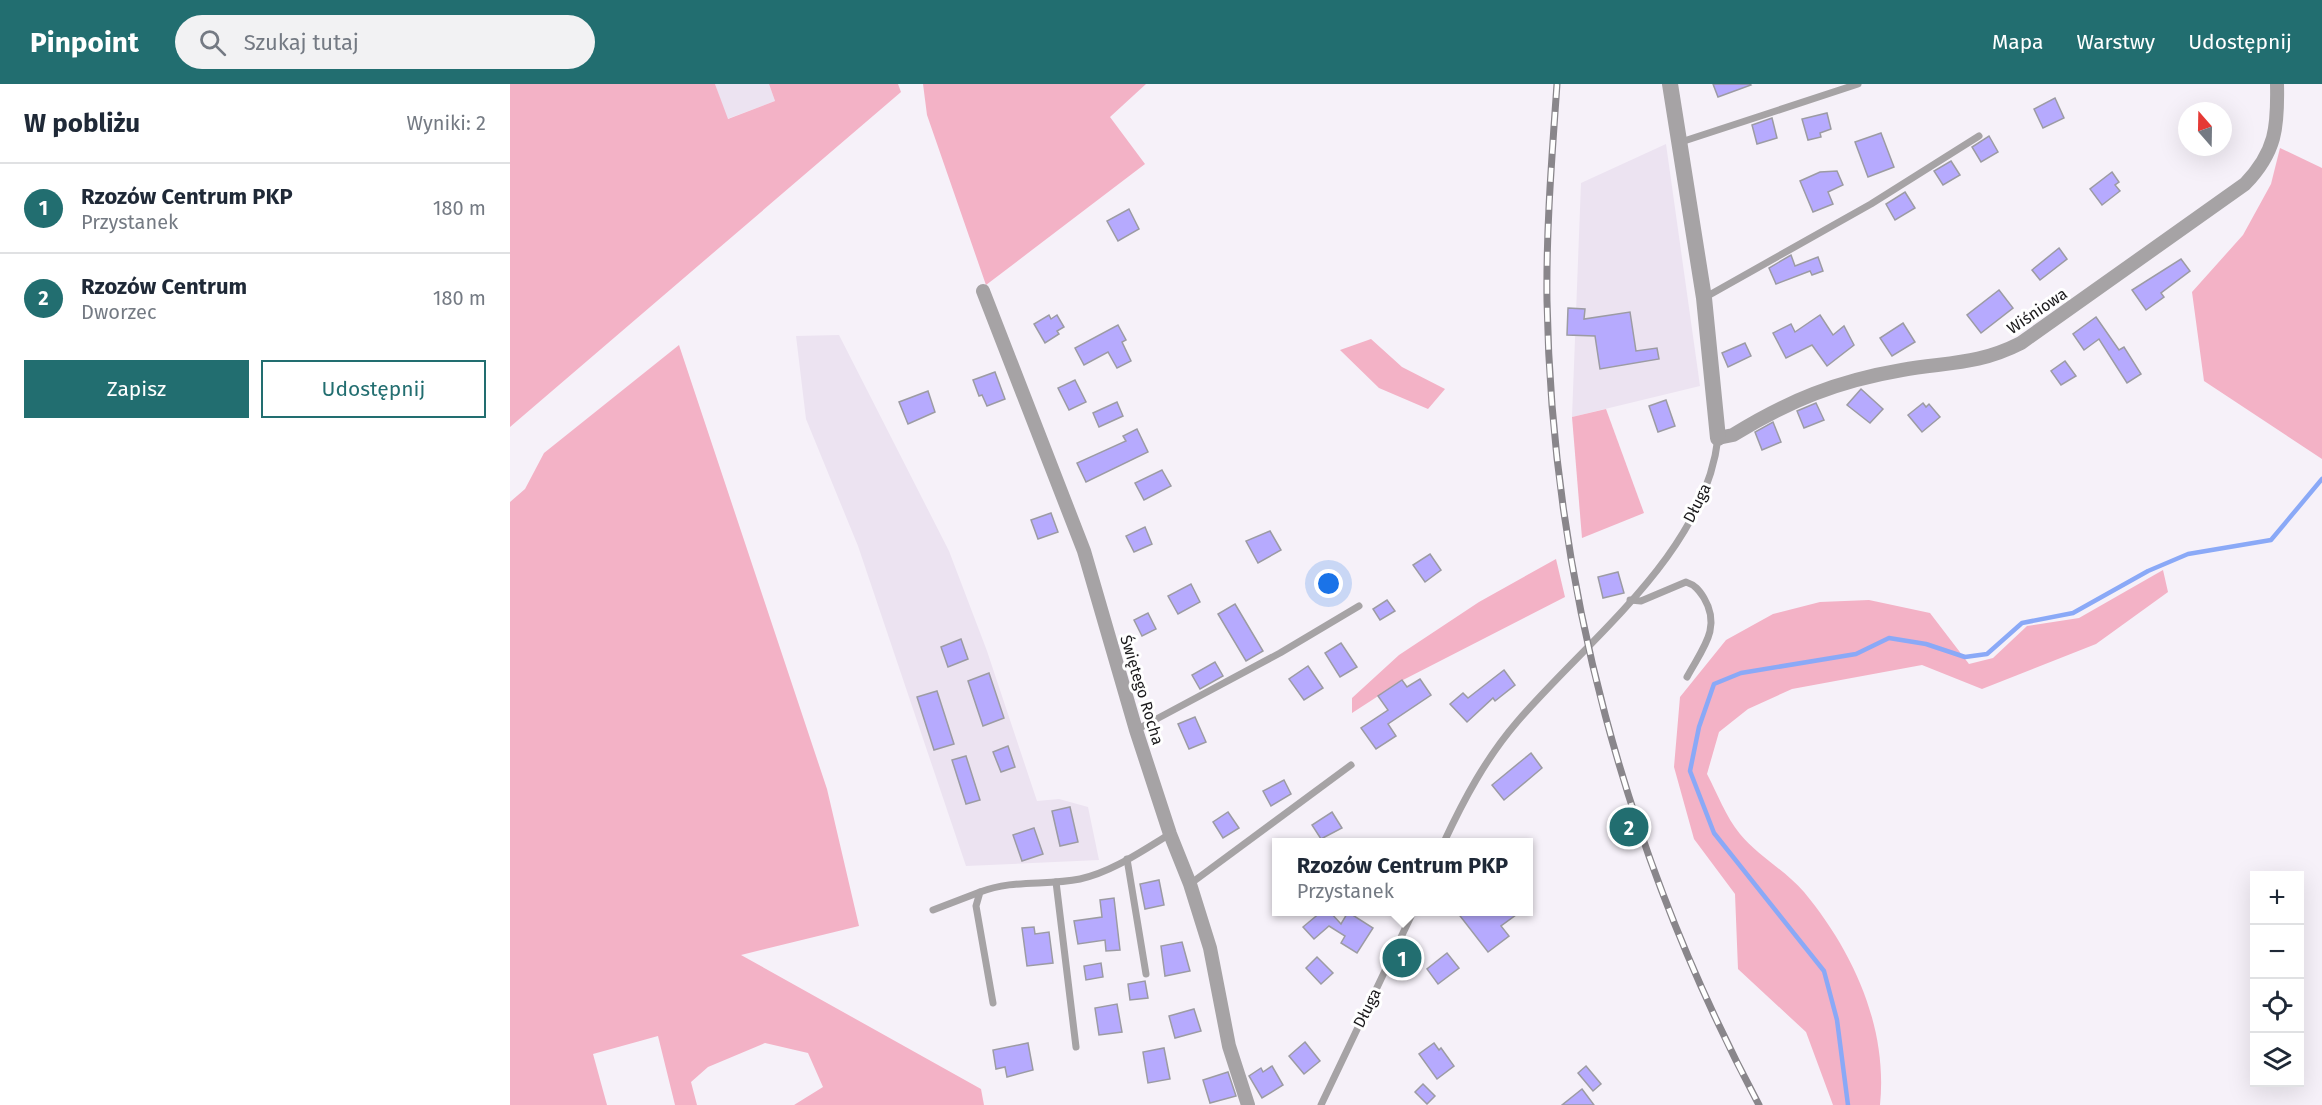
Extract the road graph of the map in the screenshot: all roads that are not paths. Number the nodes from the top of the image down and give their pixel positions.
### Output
1 (1670, 84) edge
2 (1858, 84) edge
3 (2277, 84) edge
4 (1979, 136) dead end
5 (1678, 143) junction
6 (983, 291) dead end
7 (1704, 298) junction
8 (1718, 438) junction
9 (1630, 600) junction
10 (1359, 606) dead end
11 (1687, 678) dead end
12 (1136, 730) junction
13 (1351, 765) dead end
14 (1170, 834) junction
15 (1446, 838) edge
16 (1127, 859) junction
17 (1056, 882) junction
18 (1190, 884) junction
19 (980, 892) junction
20 (933, 910) dead end
21 (1411, 916) edge
22 (1146, 974) dead end
23 (993, 1003) dead end
24 (1076, 1047) dead end
25 (1248, 1105) edge
26 (1321, 1105) edge

1 - 5 street, Długa
2 - 5 lane
3 - 8 street, Wiśniowa
4 - 7 lane
5 - 7 street, Długa
6 - 12 street, Świętego Rocha
7 - 8 street, Długa
8 - 9 lane, Długa
9 - 11 lane
9 - 15 lane, Długa
10 - 12 lane
12 - 14 street, Świętego Rocha
13 - 18 lane
14 - 16 lane
14 - 18 street, Świętego Rocha
16 - 17 lane
16 - 22 lane
17 - 19 lane
17 - 24 lane
18 - 25 street, Świętego Rocha
19 - 20 lane
19 - 23 lane
21 - 26 lane, Długa

